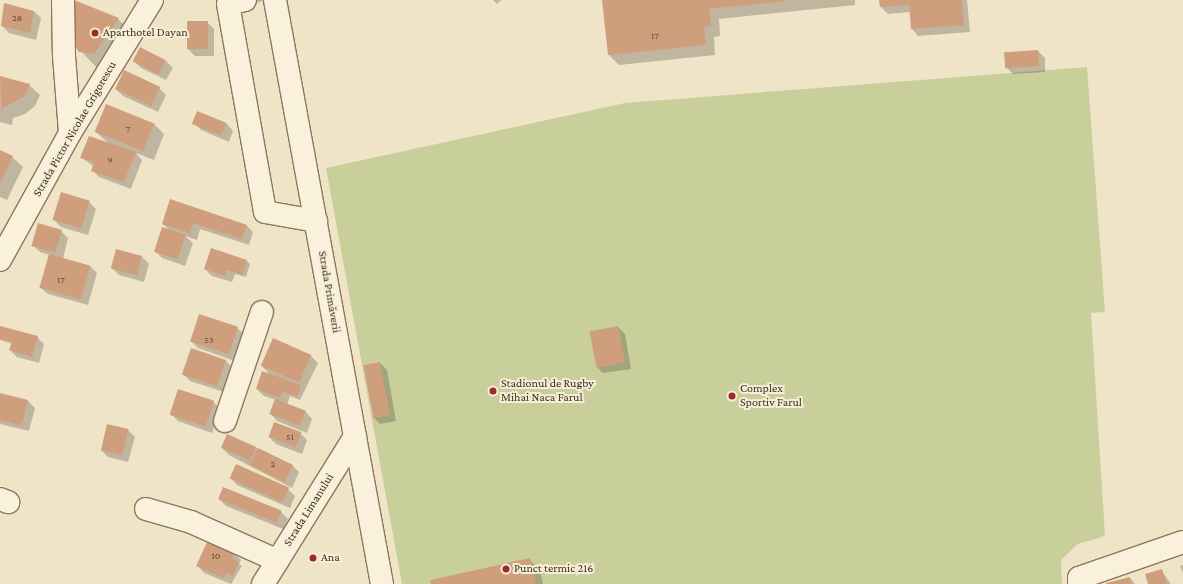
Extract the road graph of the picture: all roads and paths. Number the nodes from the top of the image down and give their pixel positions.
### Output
1 (63, 0) edge
2 (152, 0) edge
3 (245, 0) edge
4 (275, 0) edge
5 (70, 133) junction
6 (316, 221) junction
7 (0, 260) edge
8 (262, 312) dead end
9 (224, 421) dead end
10 (355, 436) junction
11 (146, 509) dead end
12 (1183, 542) edge
13 (278, 561) junction
14 (1079, 581) edge
15 (263, 584) edge
16 (382, 584) edge

1 - 5 street
2 - 5 street, Strada Pictor Nicolae Grigorescu
3 - 6 street
4 - 6 street, Strada Primăverii
5 - 7 street, Strada Pictor Nicolae Grigorescu
6 - 10 street, Strada Primăverii
8 - 9 street
10 - 13 street, Strada Limanului
10 - 16 street, Strada Primăverii
11 - 13 street
12 - 14 street
13 - 15 street, Strada Limanului

